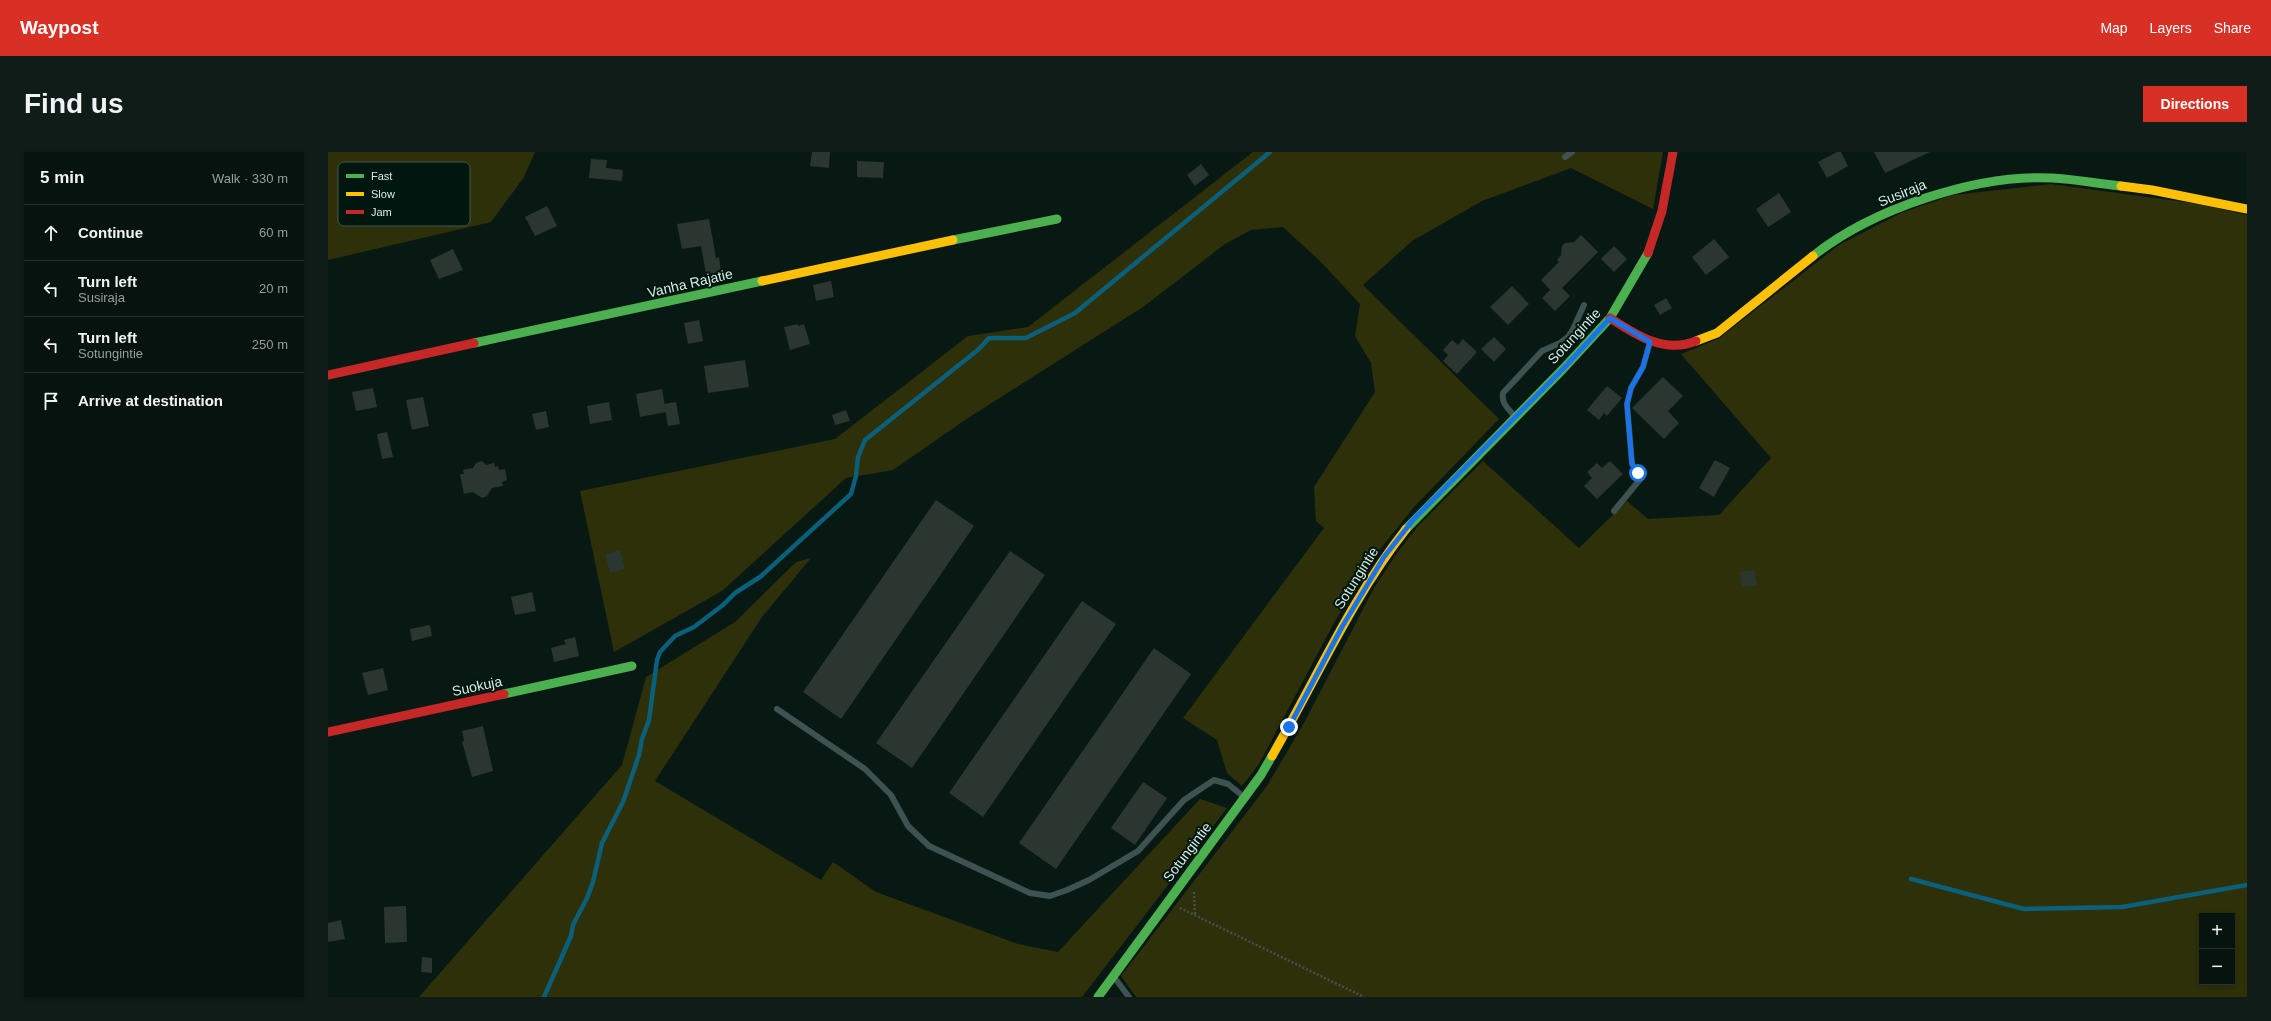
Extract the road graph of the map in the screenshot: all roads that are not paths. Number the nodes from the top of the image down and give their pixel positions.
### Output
1 (1572, 152) edge
2 (1672, 152) edge
3 (1565, 157) dead end
4 (2247, 209) edge
5 (1058, 219) dead end
6 (1584, 305) dead end
7 (1610, 318) junction
8 (1650, 342) junction
9 (328, 376) edge
10 (1515, 417) junction
11 (1614, 510) dead end
12 (632, 666) dead end
13 (777, 709) dead end
14 (328, 732) edge
15 (1246, 798) junction
16 (1114, 975) junction
17 (1098, 997) edge
18 (1129, 997) edge

1 - 3 lane
2 - 7 street, Sotungintie
4 - 8 street, Susiraja
5 - 9 street, Vanha Rajatie
6 - 10 lane
7 - 8 street, Susiraja
7 - 10 street, Sotungintie
8 - 11 lane
10 - 15 street, Sotungintie
12 - 14 street, Suokuja
13 - 15 lane
15 - 16 street, Sotungintie
16 - 17 street, Sotungintie
16 - 18 lane

